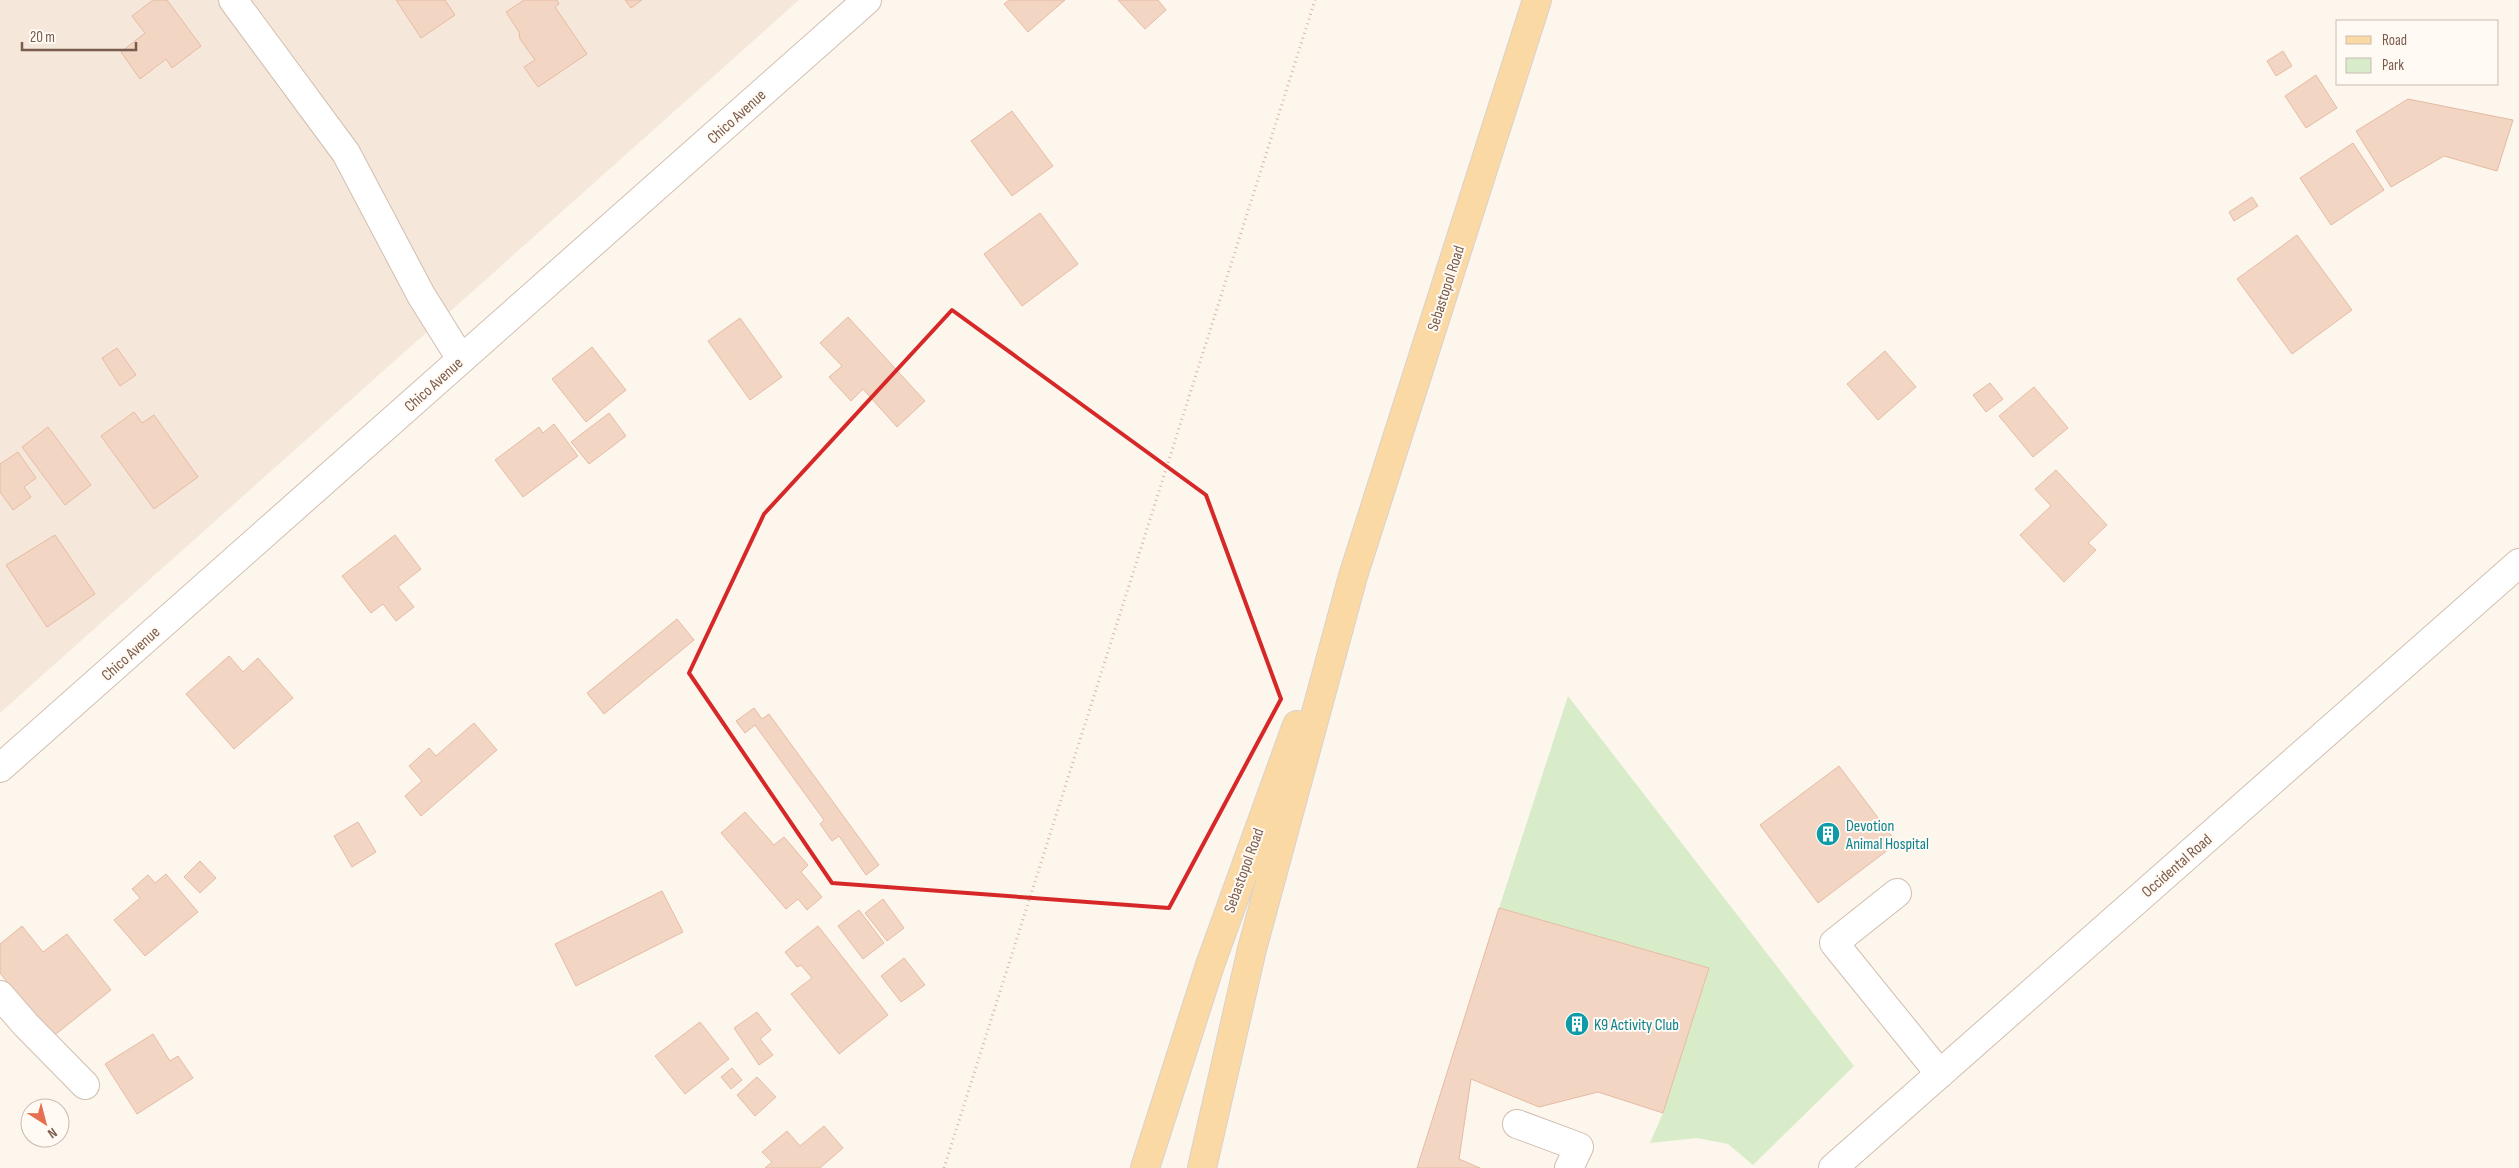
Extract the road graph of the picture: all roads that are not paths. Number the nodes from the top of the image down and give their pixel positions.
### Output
1 (233, 0) edge
2 (867, 0) edge
3 (1537, 0) edge
4 (461, 359) junction
5 (2519, 563) edge
6 (1353, 576) junction
7 (0, 768) edge
8 (1897, 893) dead end
9 (0, 995) edge
10 (1940, 1074) junction
11 (85, 1085) dead end
12 (1517, 1124) dead end
13 (1146, 1168) edge
14 (1202, 1168) edge
15 (1569, 1168) edge
16 (1833, 1168) edge

1 - 4 street
2 - 4 street, Chico Avenue
3 - 6 main road, Sebastopol Road
4 - 7 street, Chico Avenue
5 - 10 street, Occidental Road
6 - 13 main road, Sebastopol Road
6 - 14 main road, Sebastopol Road
8 - 10 street
9 - 11 street
10 - 16 street, Occidental Road
12 - 15 street

